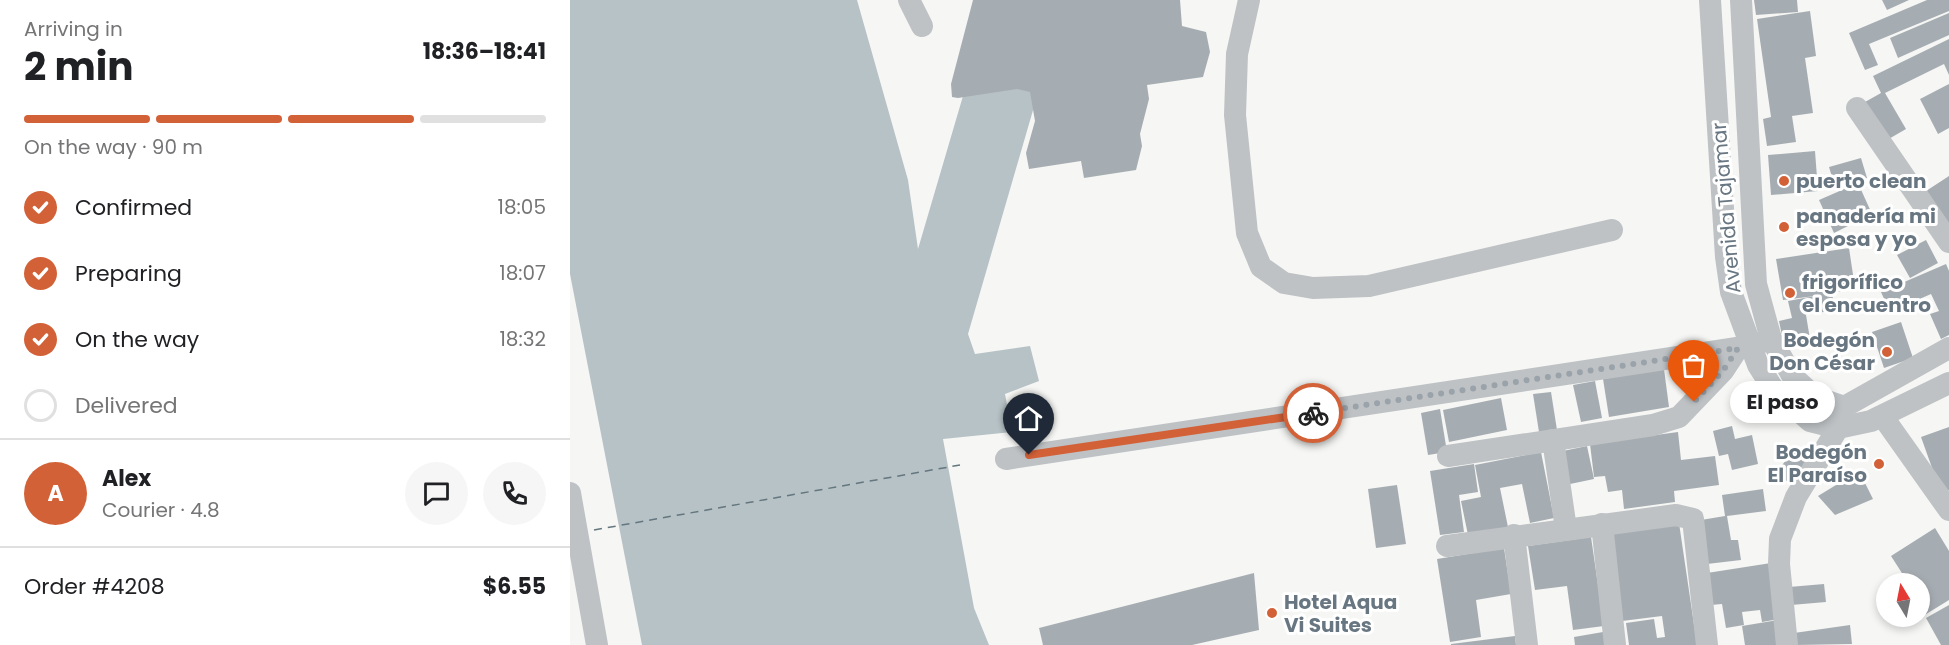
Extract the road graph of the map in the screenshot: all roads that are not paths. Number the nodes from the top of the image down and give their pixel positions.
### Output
1 (909, 0) edge
2 (1249, 0) edge
3 (1710, 0) edge
4 (1740, 0) edge
5 (922, 26) dead end
6 (1857, 108) dead end
7 (1612, 230) dead end
8 (1949, 242) edge
9 (1753, 344) junction
10 (1949, 348) edge
11 (1949, 383) edge
12 (1883, 417) junction
13 (1841, 418) junction
14 (1553, 440) junction
15 (1448, 456) dead end
16 (1006, 459) dead end
17 (570, 493) edge
18 (1949, 510) edge
19 (1602, 524) junction
20 (1566, 529) junction
21 (1514, 535) junction
22 (1447, 546) dead end
23 (597, 645) edge
24 (1527, 645) edge
25 (1615, 645) edge
26 (1707, 645) edge
27 (1787, 645) edge

1 - 5 street
2 - 7 street
3 - 9 street, Avenida Tajamar
4 - 9 street, Avenida Tajamar
6 - 8 street
9 - 13 street, Avenida Tajamar
9 - 14 street
9 - 16 street
10 - 13 street
11 - 12 street, Avenida Tajamar
12 - 13 street, Avenida Tajamar
12 - 18 street
13 - 27 street
14 - 15 street
14 - 20 street
17 - 23 street
19 - 20 street
19 - 25 street
19 - 26 street
20 - 21 street
21 - 22 street
21 - 24 street

